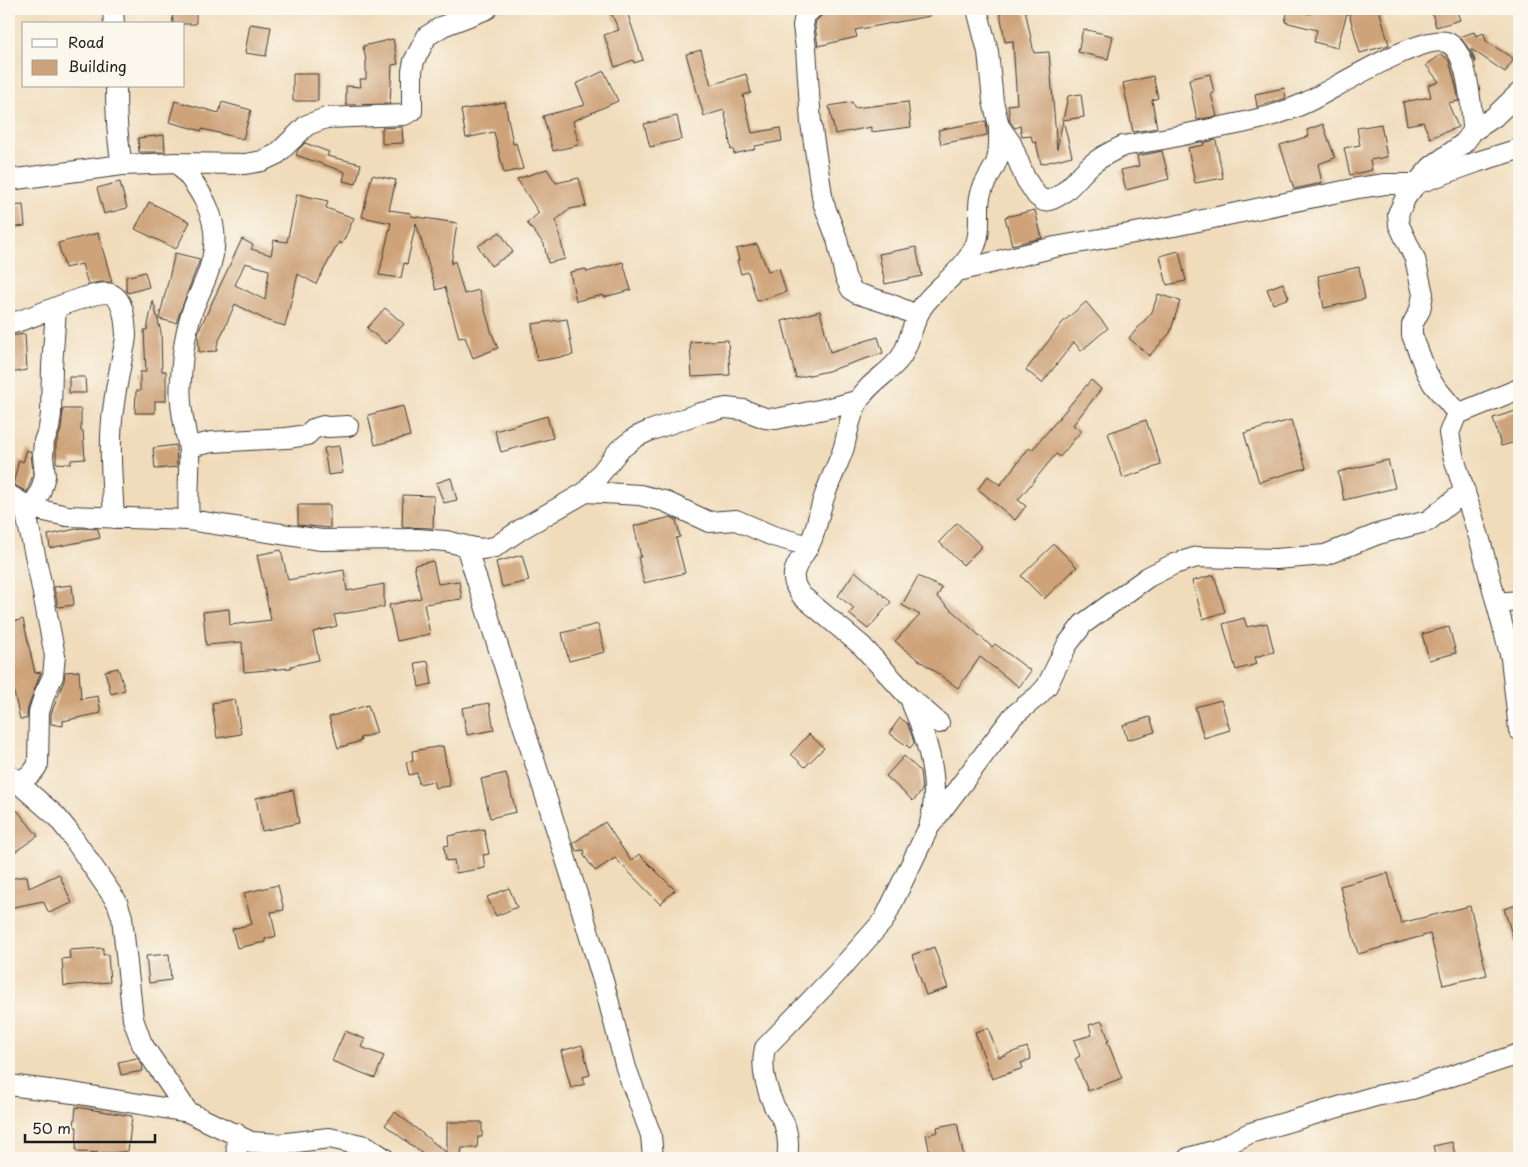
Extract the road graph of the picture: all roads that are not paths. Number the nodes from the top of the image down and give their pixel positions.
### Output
1 (114, 9) edge
2 (486, 9) edge
3 (812, 9) edge
4 (977, 9) edge
5 (114, 22) edge
6 (116, 88) edge
7 (1519, 93) edge
8 (999, 126) junction
9 (1473, 131) junction
10 (1519, 149) edge
11 (178, 163) junction
12 (122, 165) junction
13 (9, 180) edge
14 (1416, 184) junction
15 (958, 271) junction
16 (56, 308) junction
17 (916, 316) junction
18 (9, 324) edge
19 (1519, 389) edge
20 (859, 400) junction
21 (1460, 413) junction
22 (348, 426) dead end
23 (189, 447) junction
24 (1465, 491) junction
25 (586, 492) junction
26 (21, 503) edge
27 (114, 518) junction
28 (189, 520) junction
29 (466, 546) junction
30 (809, 546) junction
31 (1519, 601) edge
32 (1497, 603) junction
33 (908, 696) junction
34 (938, 723) dead end
35 (1519, 730) edge
36 (11, 781) edge
37 (929, 827) junction
38 (1519, 1054) edge
39 (9, 1085) edge
40 (188, 1112) junction
41 (236, 1133) junction
42 (365, 1152) edge
43 (238, 1158) edge
44 (384, 1158) edge
45 (653, 1158) edge
46 (787, 1158) edge
47 (1188, 1158) edge

1 - 5 street
2 - 11 street
3 - 17 street
4 - 8 street
6 - 12 street
7 - 9 street
8 - 9 street
8 - 15 street
9 - 14 street
10 - 14 street
11 - 12 street
11 - 23 street
12 - 13 street
14 - 15 street
14 - 21 street
15 - 17 street
16 - 18 street
16 - 26 street
16 - 27 street
17 - 20 street
19 - 21 street
20 - 25 street
20 - 30 street
21 - 24 street
22 - 23 street
23 - 28 street
24 - 32 street
24 - 37 street
25 - 29 street
25 - 30 street
26 - 27 street
26 - 36 street
27 - 28 street
28 - 29 street
29 - 45 street
30 - 33 street
31 - 32 street
32 - 35 street
33 - 34 street
33 - 37 street
36 - 40 street
37 - 46 street
38 - 47 street
39 - 40 street
40 - 41 street
41 - 42 street
41 - 43 street
42 - 44 street

